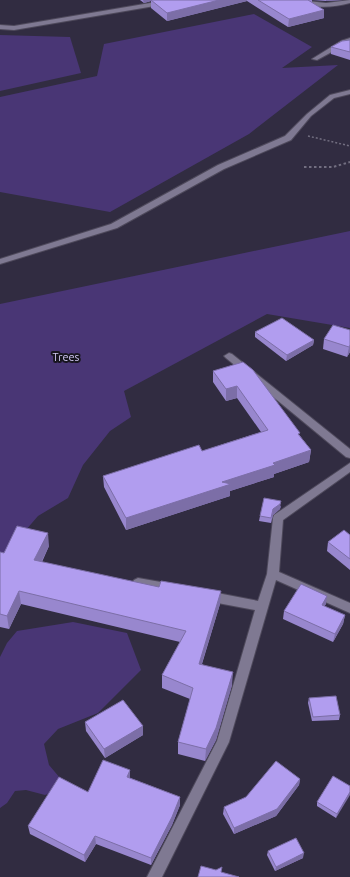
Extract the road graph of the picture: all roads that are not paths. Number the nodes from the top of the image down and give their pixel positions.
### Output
1 (178, 0) edge
2 (301, 0) edge
3 (350, 2) edge
4 (0, 27) edge
5 (350, 40) edge
6 (315, 59) dead end
7 (350, 92) edge
8 (0, 262) edge
9 (229, 356) dead end
10 (350, 454) edge
11 (350, 467) edge
12 (273, 574) junction
13 (132, 582) edge
14 (262, 606) junction
15 (350, 608) edge
16 (154, 877) edge

1 - 4 street
2 - 3 street
5 - 6 street
7 - 8 street
9 - 10 street
11 - 12 street
12 - 14 street
12 - 15 street
13 - 14 street
14 - 16 street

